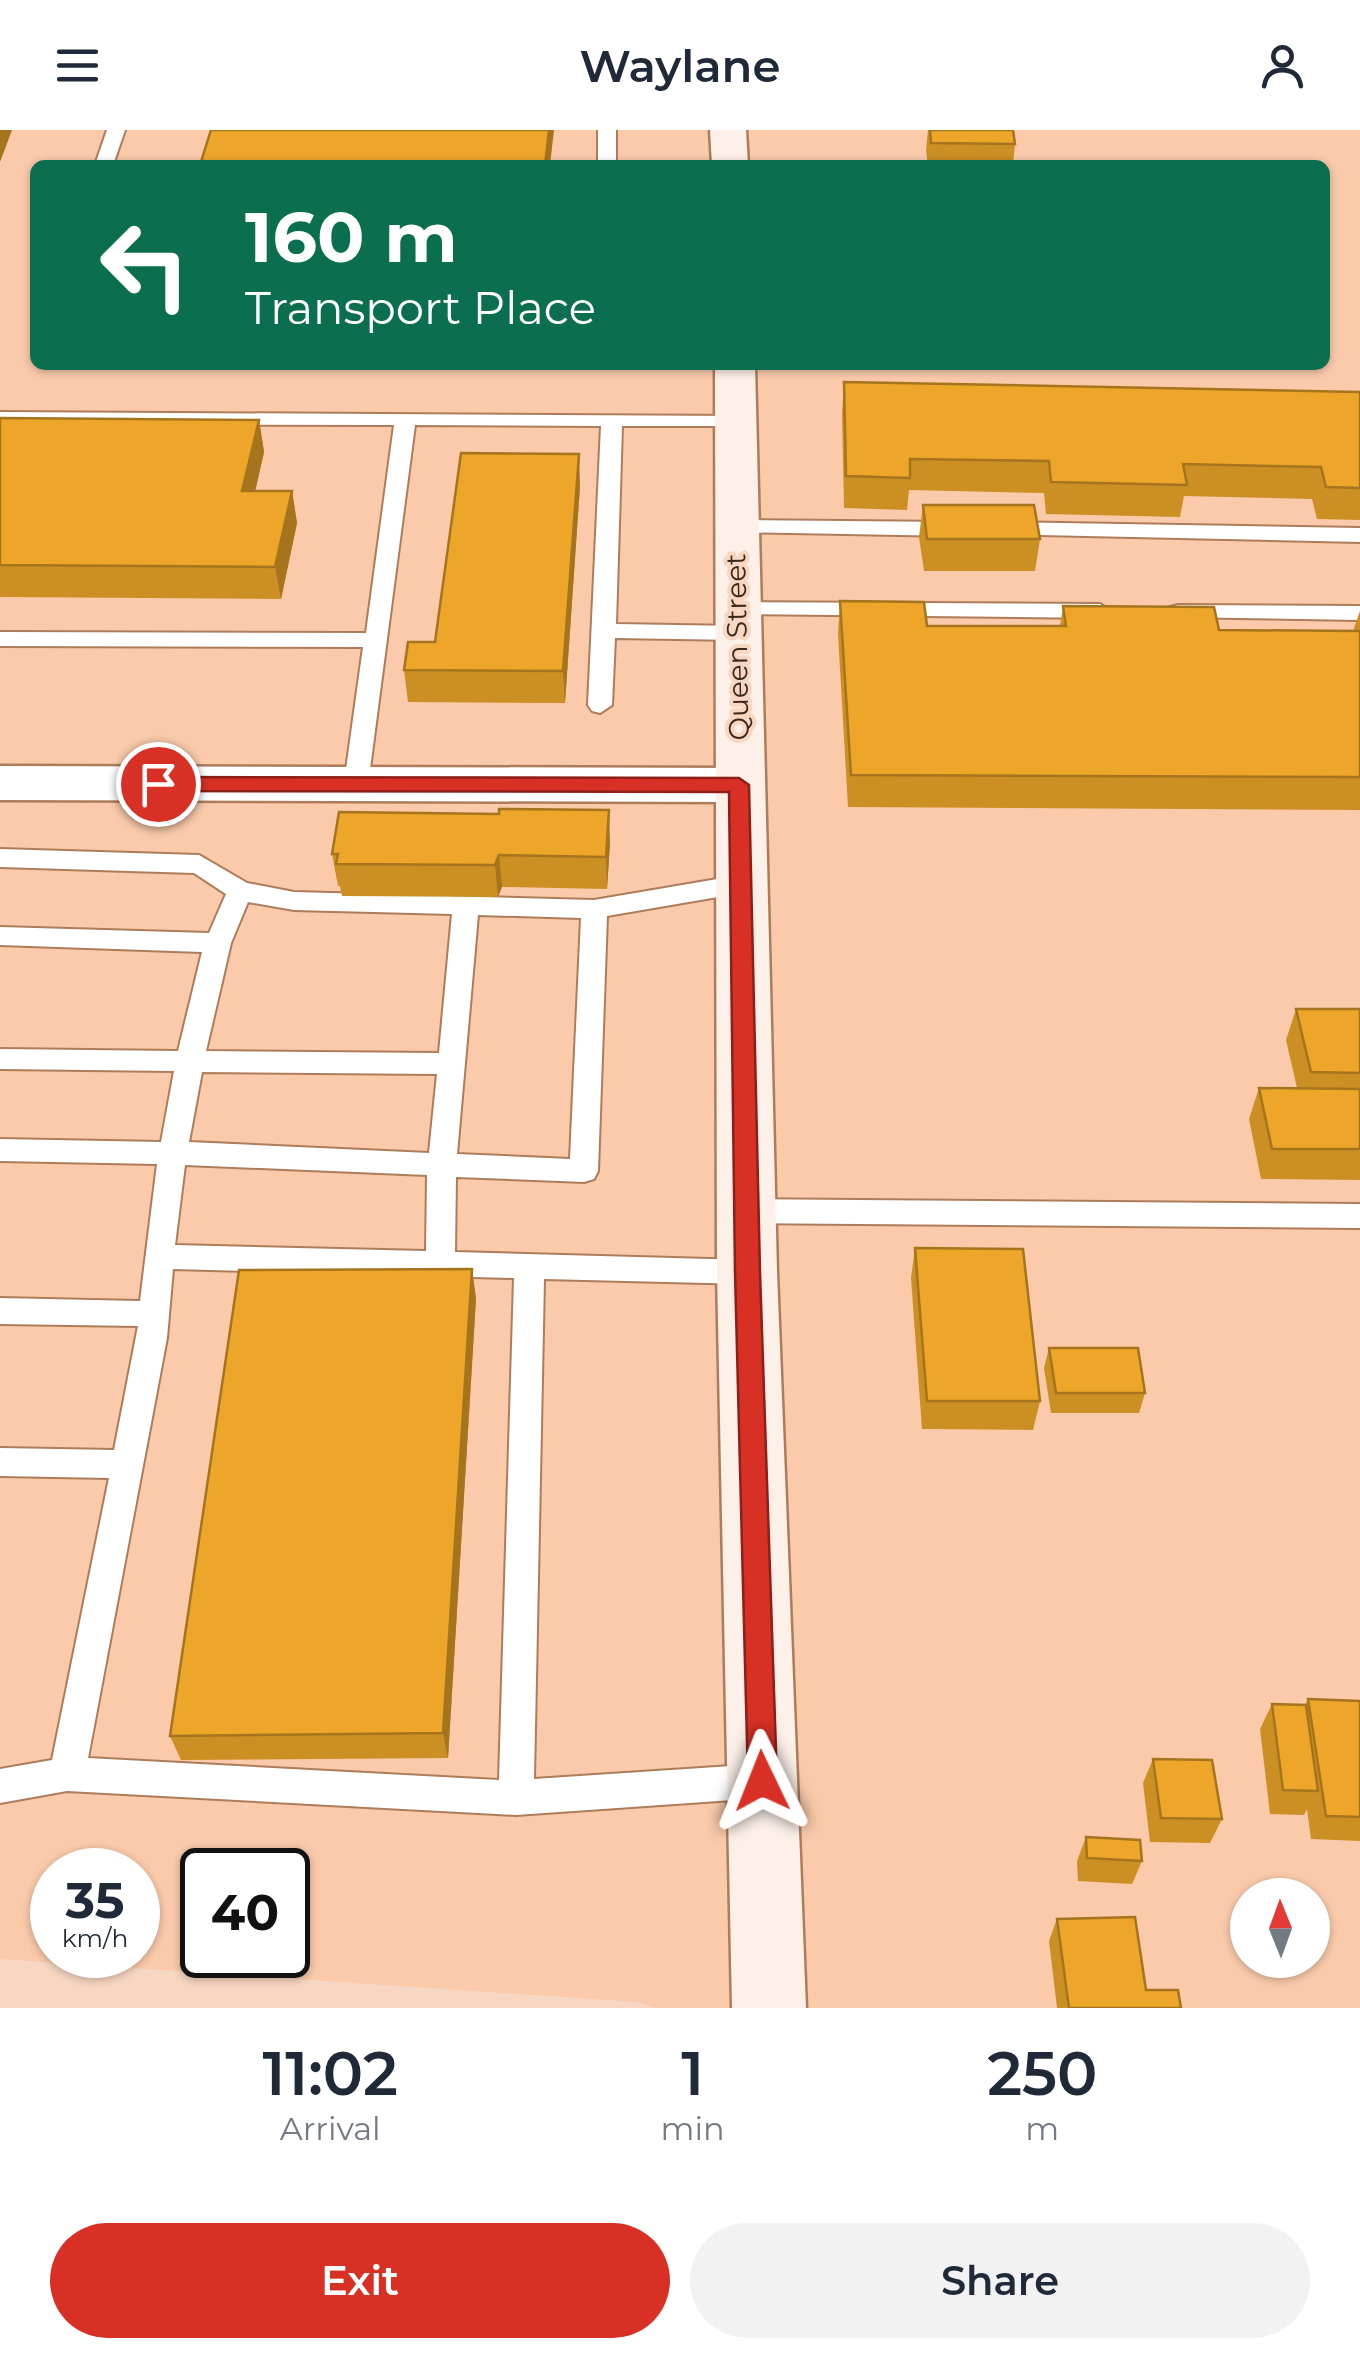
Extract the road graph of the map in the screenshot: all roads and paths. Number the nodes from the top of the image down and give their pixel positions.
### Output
1 (116, 130) edge
2 (608, 130) edge
3 (728, 130) edge
4 (106, 160) edge
5 (606, 160) edge
6 (730, 160) edge
7 (735, 392) edge
8 (0, 418) edge
9 (405, 419) junction
10 (612, 420) junction
11 (736, 527) junction
12 (1360, 535) edge
13 (1115, 611) edge
14 (1153, 612) edge
15 (1360, 613) edge
16 (737, 621) junction
17 (604, 631) junction
18 (0, 640) edge
19 (376, 640) junction
20 (600, 705) dead end
21 (0, 783) edge
22 (356, 784) junction
23 (739, 785) junction
24 (0, 858) edge
25 (741, 884) junction
26 (240, 890) junction
27 (466, 907) junction
28 (594, 909) junction
29 (0, 936) edge
30 (218, 943) junction
31 (0, 1059) edge
32 (190, 1062) junction
33 (452, 1064) junction
34 (0, 1150) edge
35 (173, 1153) junction
36 (442, 1166) junction
37 (746, 1211) junction
38 (1360, 1216) edge
39 (159, 1257) junction
40 (440, 1264) junction
41 (529, 1266) junction
42 (747, 1272) junction
43 (0, 1311) edge
44 (154, 1314) junction
45 (0, 1462) edge
46 (127, 1464) junction
47 (67, 1774) junction
48 (762, 1781) junction
49 (0, 1786) edge
50 (516, 1798) junction
51 (770, 2008) edge

1 - 4 lane
2 - 5 lane
3 - 6 street
7 - 10 lane
7 - 11 street, Queen Street
8 - 9 lane
9 - 10 lane
9 - 19 lane
10 - 17 lane
11 - 12 lane
11 - 16 street, Queen Street
13 - 16 lane
14 - 15 lane
16 - 17 lane
16 - 23 street, Queen Street
17 - 20 lane
18 - 19 lane
19 - 22 lane
21 - 22 street
22 - 23 street
23 - 25 street, Queen Street
24 - 26 lane
25 - 28 lane
25 - 37 street, Queen Street
26 - 27 lane
26 - 30 lane
27 - 28 lane
27 - 33 lane
28 - 36 lane
29 - 30 lane
30 - 32 lane
31 - 32 lane
32 - 33 lane
32 - 35 lane
33 - 36 lane
34 - 35 lane
35 - 36 lane
35 - 39 lane
36 - 40 lane
37 - 38 lane
37 - 42 street, Queen Street
39 - 40 lane
39 - 44 lane
40 - 41 lane
41 - 42 lane
41 - 50 lane
42 - 48 street, Queen Street
43 - 44 lane
44 - 46 lane
45 - 46 lane
46 - 47 lane
47 - 49 lane
47 - 50 lane
48 - 50 lane
48 - 51 street, Queen Street

